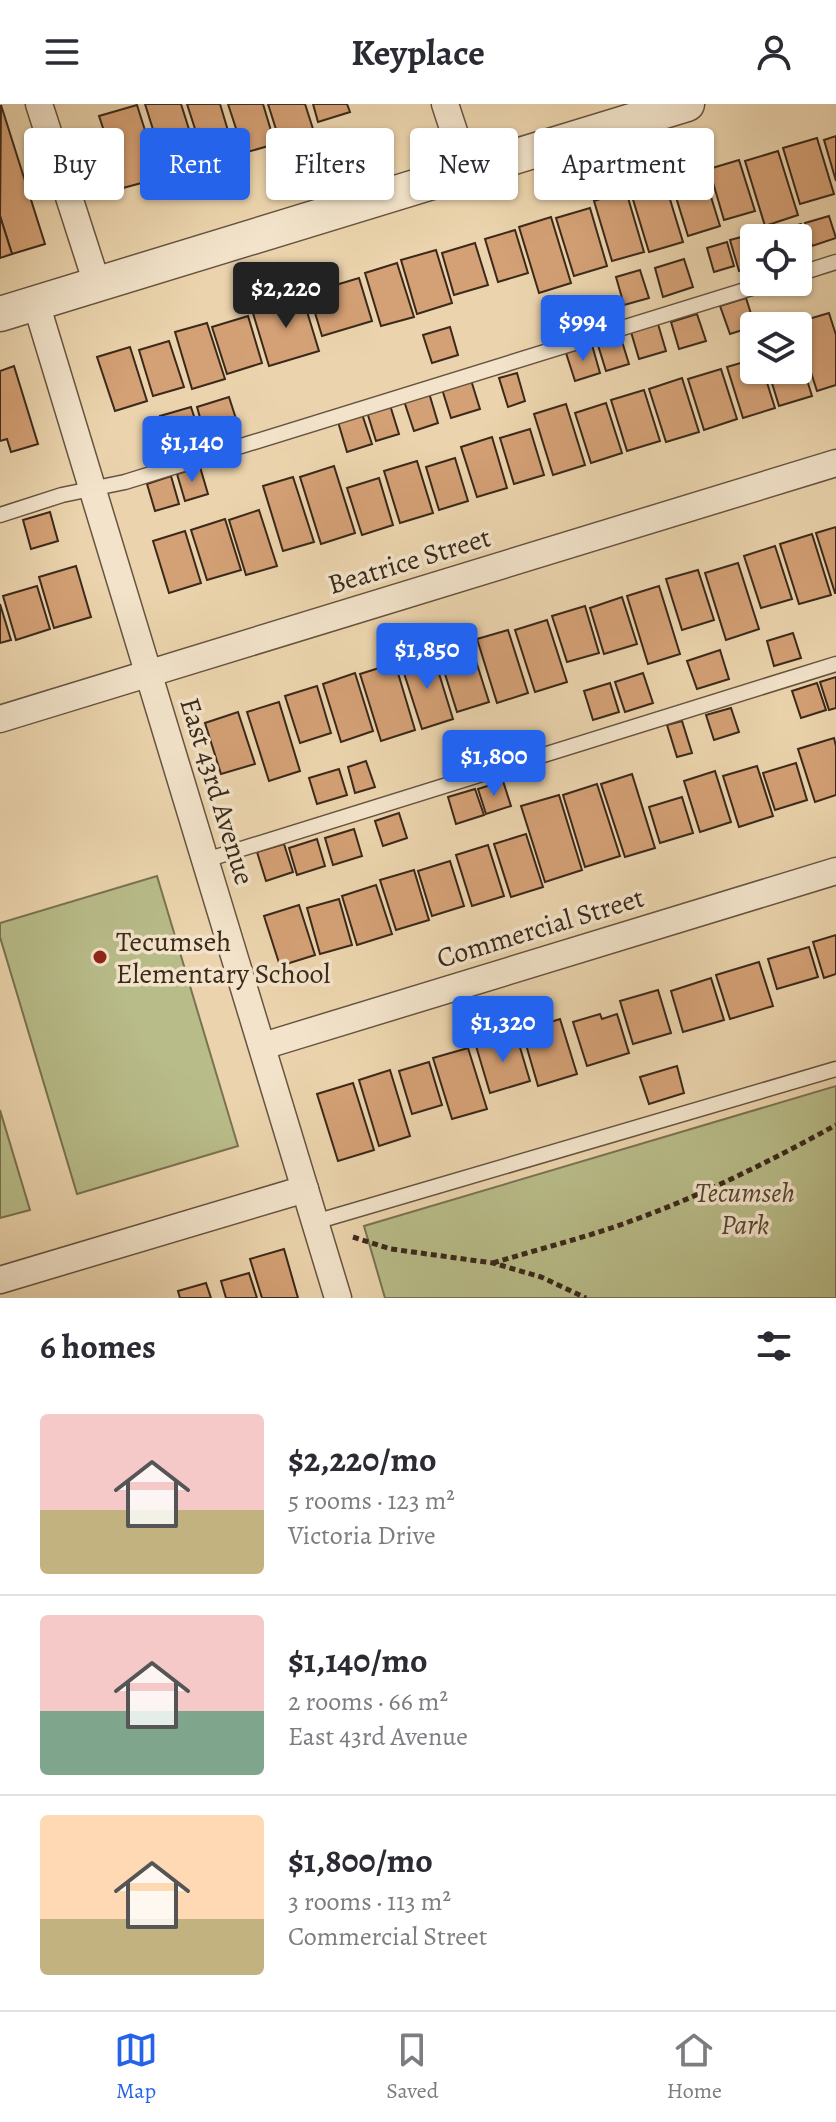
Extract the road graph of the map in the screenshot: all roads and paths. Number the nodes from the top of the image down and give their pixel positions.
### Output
1 (39, 104) edge
2 (445, 104) edge
3 (687, 104) edge
4 (453, 128) edge
5 (518, 155) edge
6 (410, 188) edge
7 (836, 262) edge
8 (812, 270) edge
9 (97, 284) junction
10 (740, 292) edge
11 (36, 303) junction
12 (0, 314) edge
13 (836, 463) edge
14 (94, 489) junction
15 (0, 515) edge
16 (836, 664) edge
17 (149, 673) junction
18 (0, 719) edge
19 (206, 860) junction
20 (836, 871) edge
21 (263, 1046) junction
22 (836, 1069) edge
23 (836, 1125) edge
24 (305, 1189) junction
25 (315, 1222) junction
26 (353, 1237) dead end
27 (493, 1263) junction
28 (0, 1280) edge
29 (338, 1298) edge
30 (586, 1298) edge

1 - 9 street
2 - 4 street
3 - 5 street
6 - 9 street
7 - 8 lane
9 - 11 street
10 - 14 lane
11 - 12 street
11 - 14 street, East 43rd Avenue
13 - 17 street, Beatrice Street
14 - 15 lane
14 - 17 street, East 43rd Avenue
16 - 19 lane
17 - 18 street, Beatrice Street
17 - 19 street, East 43rd Avenue
19 - 21 street, East 43rd Avenue
20 - 21 street, Commercial Street
21 - 24 street, East 43rd Avenue
22 - 25 lane
23 - 27 path
24 - 25 street, East 43rd Avenue
24 - 28 street
25 - 29 street, East 43rd Avenue
26 - 27 path
27 - 30 path

